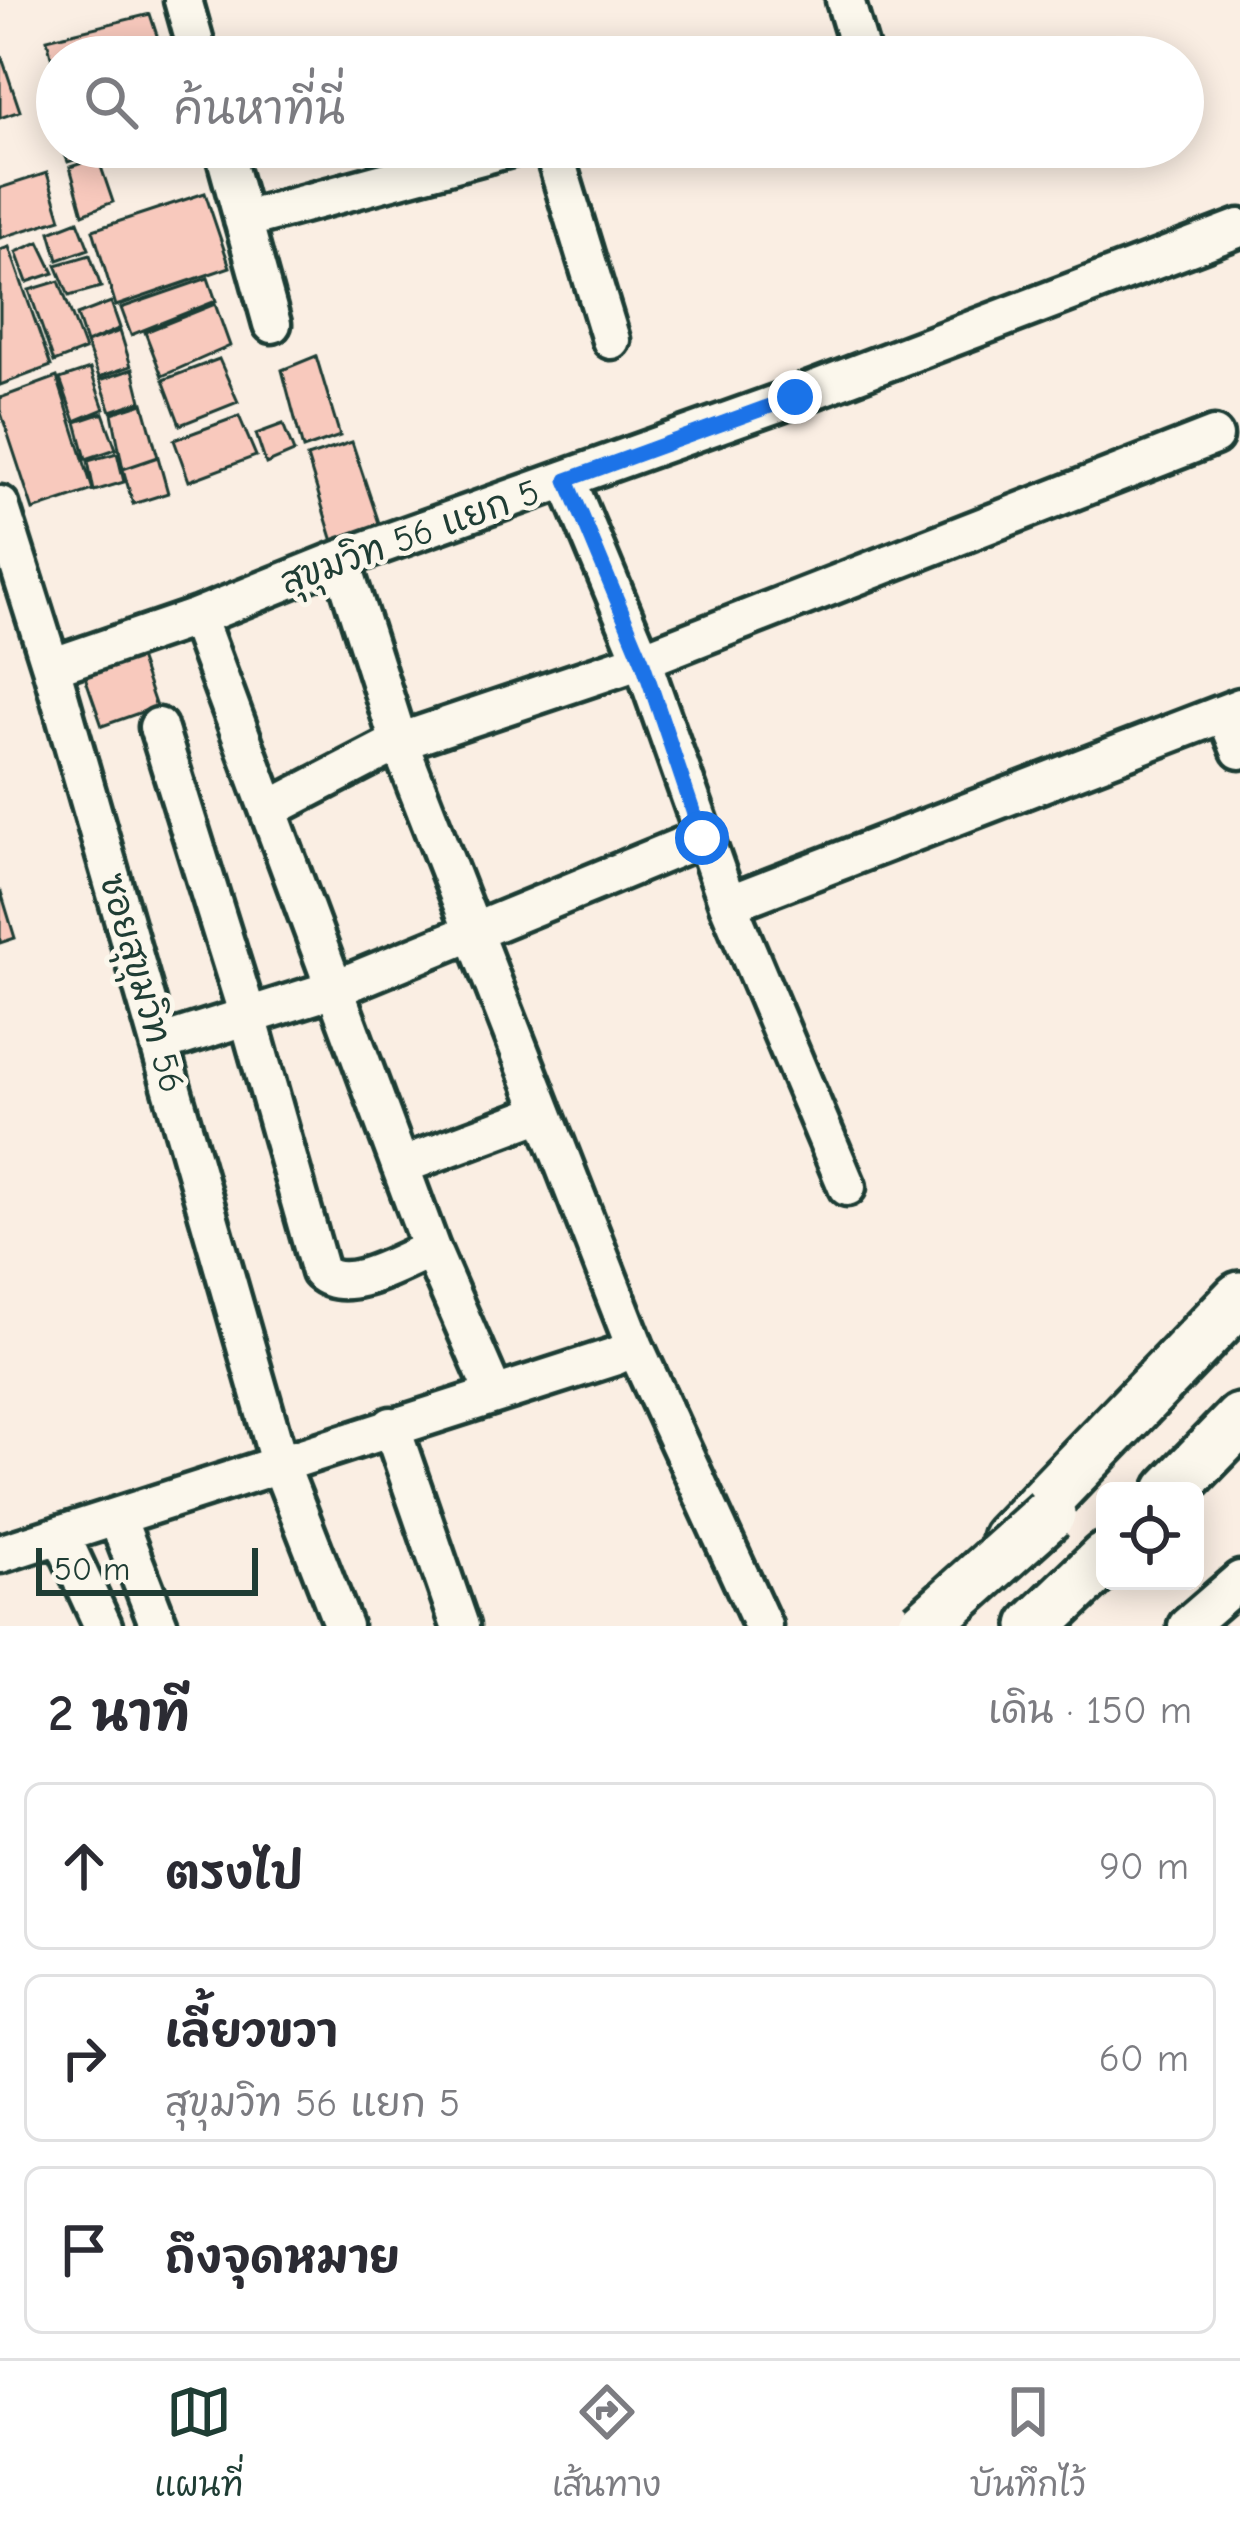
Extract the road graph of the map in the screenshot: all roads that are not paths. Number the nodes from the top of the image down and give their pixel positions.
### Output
1 (183, 0) edge
2 (845, 0) edge
3 (193, 36) edge
4 (849, 36) edge
5 (229, 168) edge
6 (436, 168) edge
7 (558, 168) edge
8 (243, 220) junction
9 (1240, 228) edge
10 (272, 324) dead end
11 (611, 340) dead end
12 (1214, 436) dead end
13 (567, 480) junction
14 (4, 529) edge
15 (341, 559) junction
16 (197, 617) junction
17 (642, 660) junction
18 (51, 667) junction
19 (1232, 710) edge
20 (158, 728) dead end
21 (399, 742) junction
22 (1240, 750) edge
23 (271, 809) junction
24 (702, 838) junction
25 (728, 904) junction
26 (473, 933) junction
27 (334, 989) junction
28 (247, 1013) junction
29 (159, 1044) junction
30 (542, 1113) junction
31 (400, 1166) junction
32 (847, 1187) dead end
33 (431, 1249) junction
34 (1240, 1298) edge
35 (1240, 1324) edge
36 (635, 1347) junction
37 (494, 1394) junction
38 (1240, 1420) edge
39 (391, 1426) junction
40 (1240, 1451) edge
41 (279, 1462) junction
42 (1180, 1482) edge
43 (1204, 1487) edge
44 (1049, 1514) junction
45 (117, 1518) junction
46 (61, 1535) junction
47 (0, 1554) edge
48 (1096, 1568) edge
49 (1240, 1580) edge
50 (1101, 1590) edge
51 (103, 1626) edge
52 (159, 1626) edge
53 (343, 1626) edge
54 (460, 1626) edge
55 (763, 1626) edge
56 (924, 1626) edge
57 (954, 1626) edge
58 (1035, 1626) edge
59 (1065, 1626) edge
60 (1187, 1626) edge

1 - 3 street
2 - 4 street
5 - 8 street
6 - 8 street
7 - 11 street
8 - 10 street
9 - 13 street, สุขุมวิท 56 แยก 5
12 - 17 street
13 - 15 street, สุขุมวิท 56 แยก 5
13 - 17 street
14 - 18 street, ซอยสุขุมวิท 56
15 - 16 street, สุขุมวิท 56 แยก 5
15 - 21 street
16 - 18 street, สุขุมวิท 56 แยก 5
16 - 23 street
17 - 21 street
17 - 24 street
18 - 29 street, ซอยสุขุมวิท 56
19 - 22 street
19 - 25 street
20 - 28 street
21 - 23 street
21 - 26 street
23 - 27 street
24 - 25 street
24 - 26 street
25 - 32 street
26 - 27 street
26 - 30 street
27 - 28 street
27 - 31 street
28 - 29 street
28 - 33 street
29 - 41 street, ซอยสุขุมวิท 56
30 - 31 street
30 - 36 street
31 - 33 street
33 - 37 street
34 - 56 highway
35 - 44 highway
36 - 37 street
36 - 55 street
37 - 39 street
38 - 42 highway
39 - 41 street
39 - 54 street
40 - 43 highway
41 - 45 street
41 - 53 street, ซอยสุขุมวิท 56
44 - 56 highway, bridge
44 - 57 highway, bridge
45 - 46 street
45 - 52 street
46 - 47 street
46 - 51 street
48 - 58 highway
49 - 60 street
50 - 59 highway

